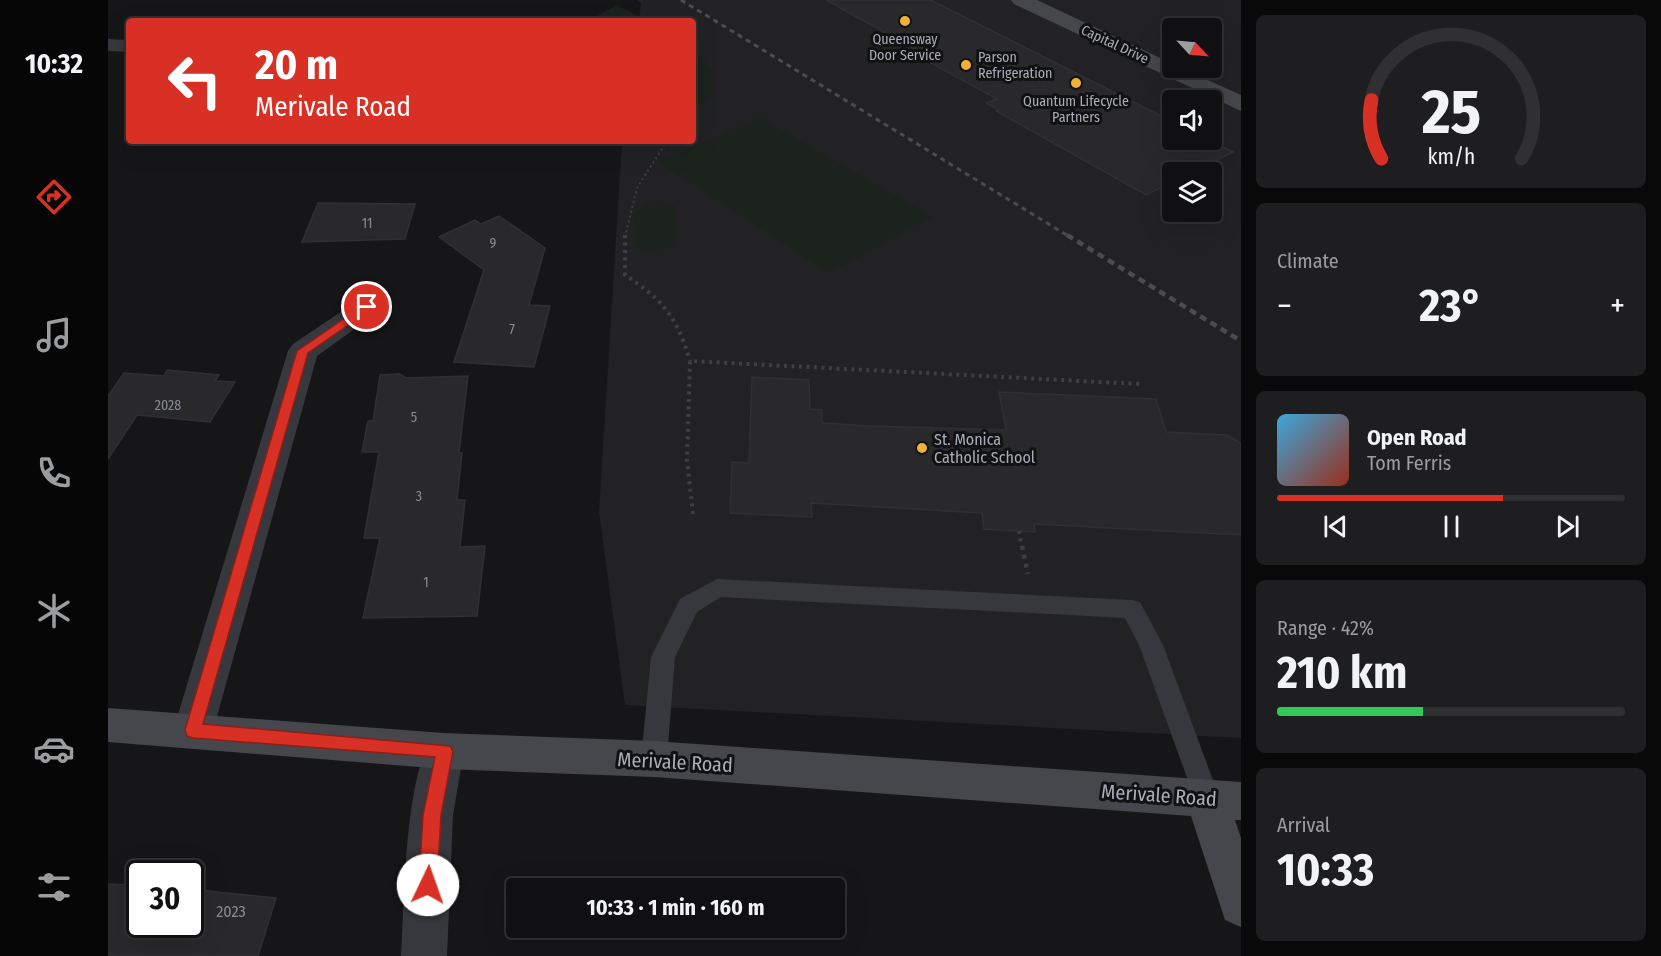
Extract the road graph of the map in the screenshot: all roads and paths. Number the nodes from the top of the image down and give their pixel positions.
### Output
1 (1021, 0) edge
2 (108, 45) edge
3 (126, 46) edge
4 (1241, 104) edge
5 (665, 144) edge
6 (367, 307) dead end
7 (690, 361) junction
8 (1140, 384) dead end
9 (693, 514) dead end
10 (1019, 531) dead end
11 (1035, 604) junction
12 (108, 724) edge
13 (193, 730) junction
14 (444, 751) junction
15 (654, 759) junction
16 (1224, 800) edge
17 (1241, 905) edge
18 (424, 956) edge

1 - 4 main road, Capital Drive
2 - 3 street
5 - 7 path
6 - 13 street
7 - 8 path
7 - 9 path
10 - 11 path
11 - 15 lane
11 - 16 lane
12 - 13 main road, Merivale Road
13 - 14 main road, Merivale Road
14 - 15 main road, Merivale Road
14 - 18 street
15 - 16 main road, Merivale Road
16 - 17 main road

